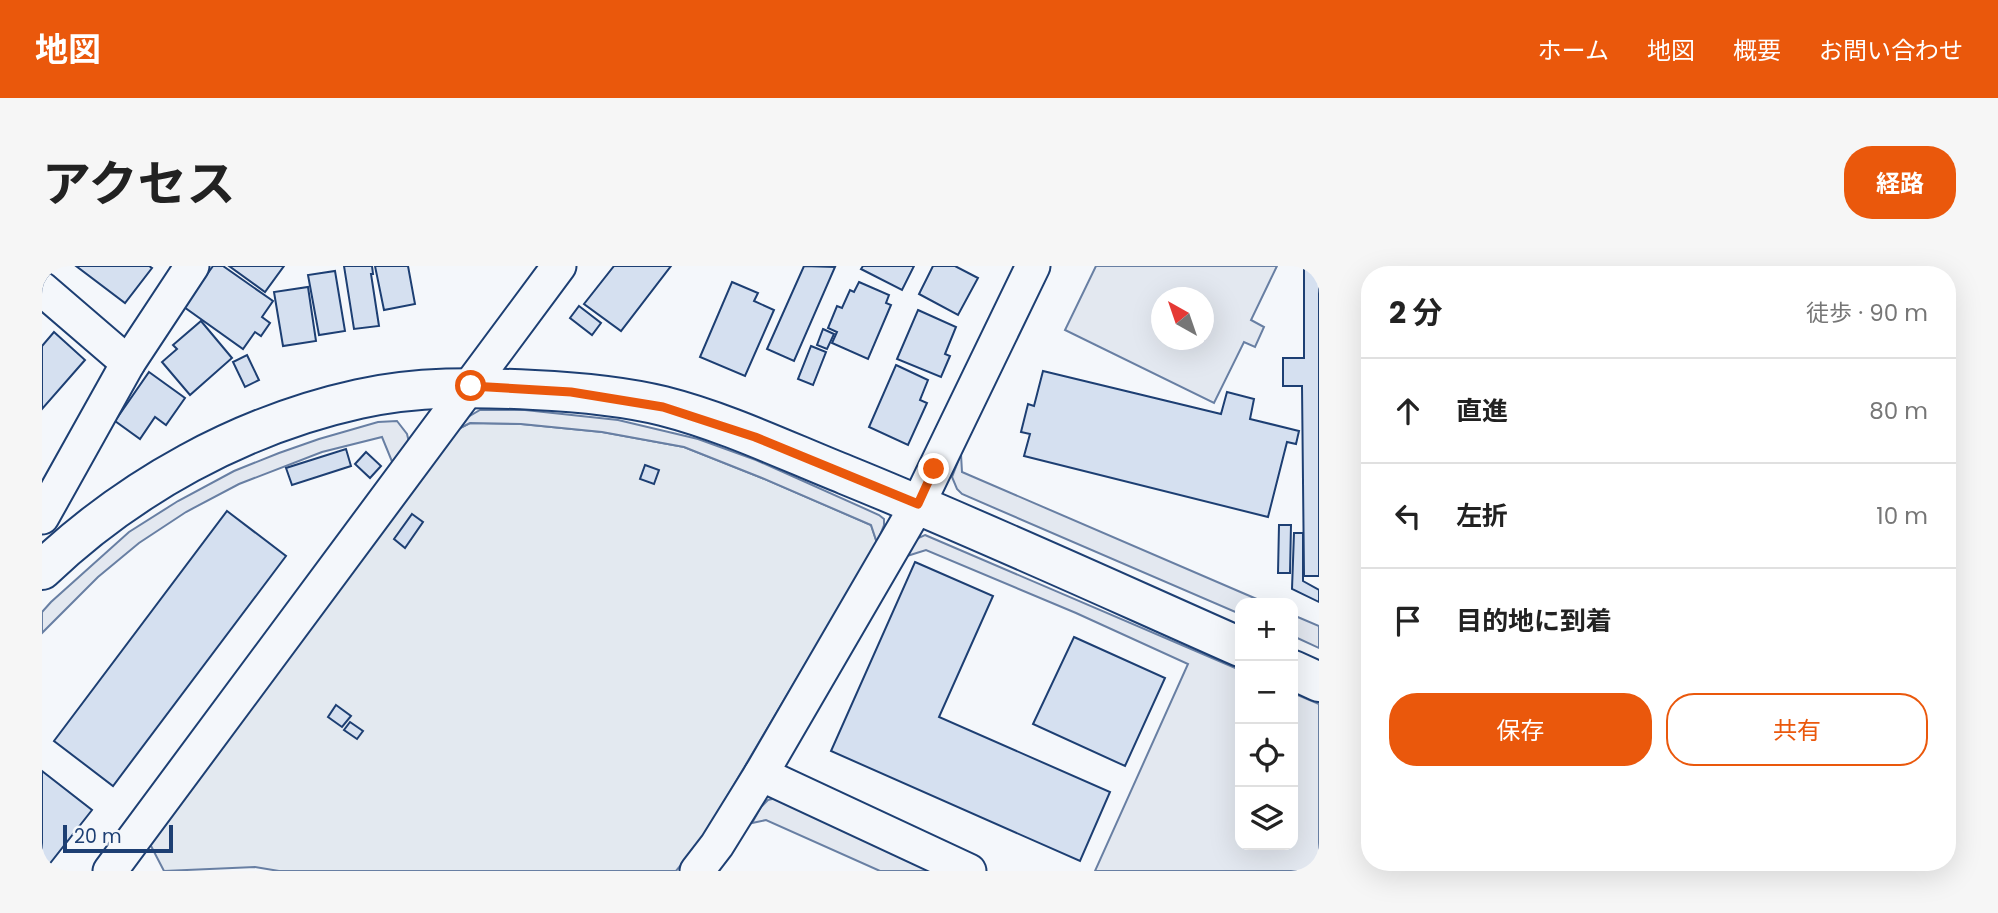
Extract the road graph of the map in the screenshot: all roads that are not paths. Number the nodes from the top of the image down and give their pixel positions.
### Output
1 (192, 266) edge
2 (559, 266) edge
3 (1033, 266) edge
4 (42, 289) edge
5 (128, 363) junction
6 (471, 386) junction
7 (918, 504) junction
8 (42, 517) edge
9 (42, 570) edge
10 (1235, 645) edge
11 (1298, 672) edge
12 (1319, 682) edge
13 (761, 774) junction
14 (110, 871) edge
15 (697, 871) edge
16 (969, 871) edge

1 - 5 street
2 - 6 street
3 - 7 street
4 - 5 street
5 - 8 street
6 - 7 street
6 - 9 street
6 - 14 street
7 - 10 street
7 - 13 street
11 - 12 street
13 - 15 street
13 - 16 street

